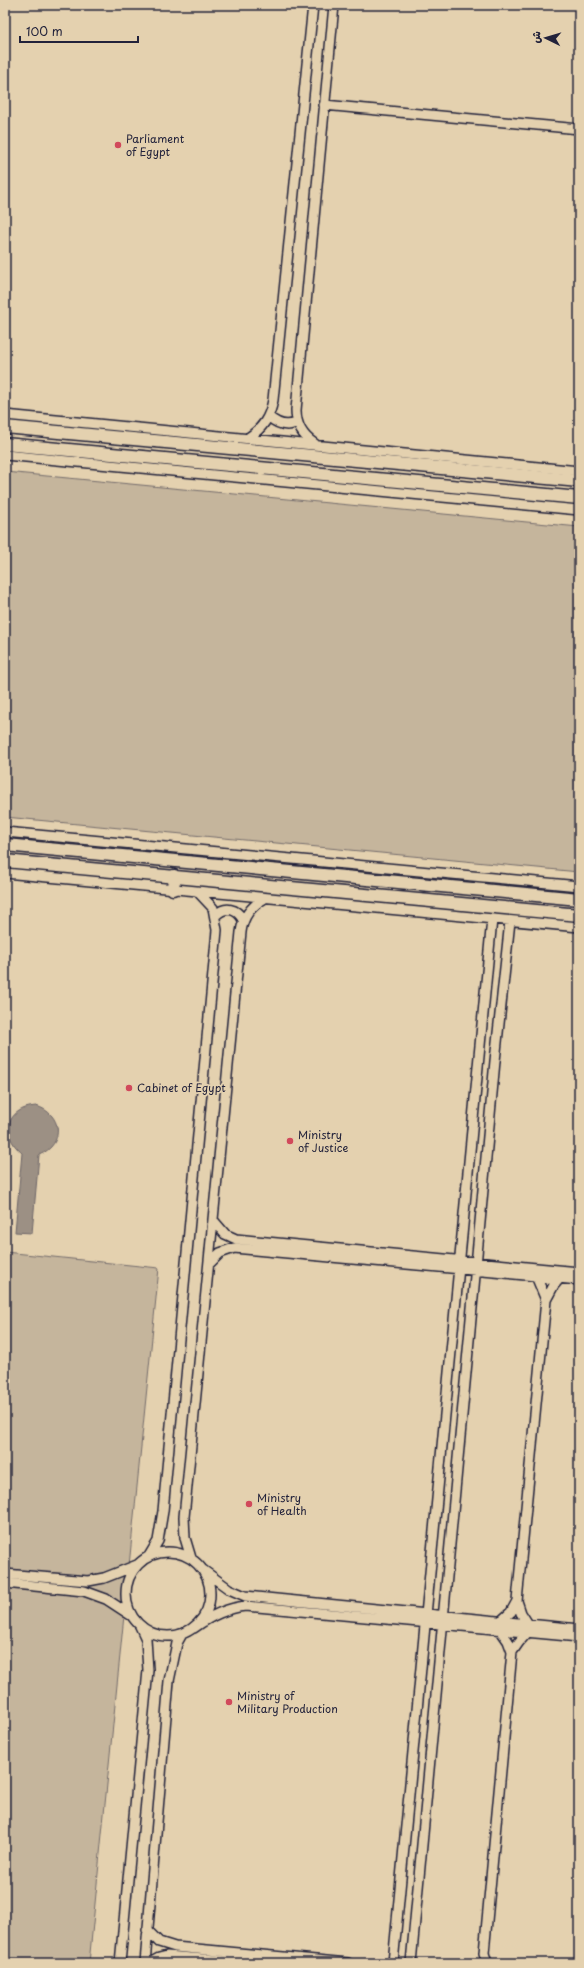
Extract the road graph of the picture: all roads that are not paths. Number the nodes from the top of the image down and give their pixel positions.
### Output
1 (313, 5) edge
2 (334, 5) edge
3 (324, 105) junction
4 (579, 129) edge
5 (5, 415) edge
6 (268, 416) junction
7 (297, 422) junction
8 (5, 427) edge
9 (248, 438) junction
10 (5, 444) edge
11 (316, 444) junction
12 (5, 455) edge
13 (579, 471) edge
14 (579, 481) edge
15 (579, 498) edge
16 (579, 510) edge
17 (5, 832) edge
18 (5, 845) edge
19 (5, 861) edge
20 (194, 862) junction
21 (5, 873) edge
22 (174, 876) junction
23 (193, 878) junction
24 (579, 886) edge
25 (172, 889) junction
26 (198, 892) junction
27 (265, 898) junction
28 (579, 899) edge
29 (216, 915) junction
30 (579, 915) edge
31 (492, 919) junction
32 (243, 920) junction
33 (510, 921) junction
34 (579, 927) edge
35 (213, 1220) junction
36 (209, 1264) junction
37 (460, 1264) junction
38 (477, 1266) junction
39 (579, 1272) edge
40 (536, 1276) junction
41 (560, 1278) junction
42 (579, 1280) edge
43 (546, 1300) junction
44 (148, 1556) junction
45 (191, 1558) junction
46 (137, 1565) junction
47 (203, 1570) junction
48 (5, 1574) edge
49 (5, 1583) edge
50 (517, 1601) junction
51 (426, 1614) junction
52 (132, 1616) junction
53 (444, 1621) junction
54 (502, 1621) junction
55 (425, 1623) junction
56 (140, 1626) junction
57 (194, 1628) junction
58 (528, 1628) junction
59 (579, 1629) edge
60 (501, 1631) junction
61 (182, 1634) junction
62 (579, 1637) edge
63 (512, 1652) junction
64 (147, 1930) junction
65 (484, 1952) junction
66 (120, 1963) edge
67 (145, 1963) edge
68 (150, 1963) edge
69 (252, 1963) edge
70 (348, 1963) edge
71 (393, 1963) edge
72 (411, 1963) edge
73 (478, 1963) edge
74 (487, 1963) edge

1 - 6 street
2 - 3 street
3 - 4 street
3 - 7 street
5 - 9 street
6 - 7 street
6 - 9 street
7 - 11 street
8 - 14 street
9 - 11 street
10 - 15 street
11 - 13 street
12 - 16 street
17 - 24 street
18 - 20 street
19 - 22 street
20 - 23 street
20 - 28 street
21 - 25 street
22 - 23 street
22 - 25 street
23 - 30 street
25 - 26 street
26 - 27 street
26 - 29 street
27 - 31 street
27 - 32 street
29 - 32 street
29 - 44 street
31 - 33 street
31 - 37 street
32 - 35 street
33 - 34 street
33 - 38 street
35 - 36 street
35 - 37 street
36 - 37 street
36 - 45 street
37 - 38 street
37 - 51 street
38 - 39 street
38 - 40 street
38 - 53 street
40 - 41 street
40 - 43 street
41 - 42 street
41 - 43 street
43 - 50 street
44 - 45 street
44 - 46 street
45 - 47 street
46 - 48 street
46 - 52 street
47 - 51 street
47 - 57 street
49 - 52 street
50 - 54 street
50 - 58 street
51 - 53 street
51 - 55 street
52 - 56 street
53 - 54 street
53 - 55 street
53 - 60 street
53 - 72 street
54 - 58 street
55 - 57 street
55 - 71 street
56 - 61 street
56 - 66 street
57 - 61 street
58 - 59 street
58 - 60 street
58 - 62 street
58 - 63 street
60 - 63 street
61 - 64 street
63 - 65 street
64 - 67 street
64 - 70 street
65 - 73 street
65 - 74 street
68 - 69 street

